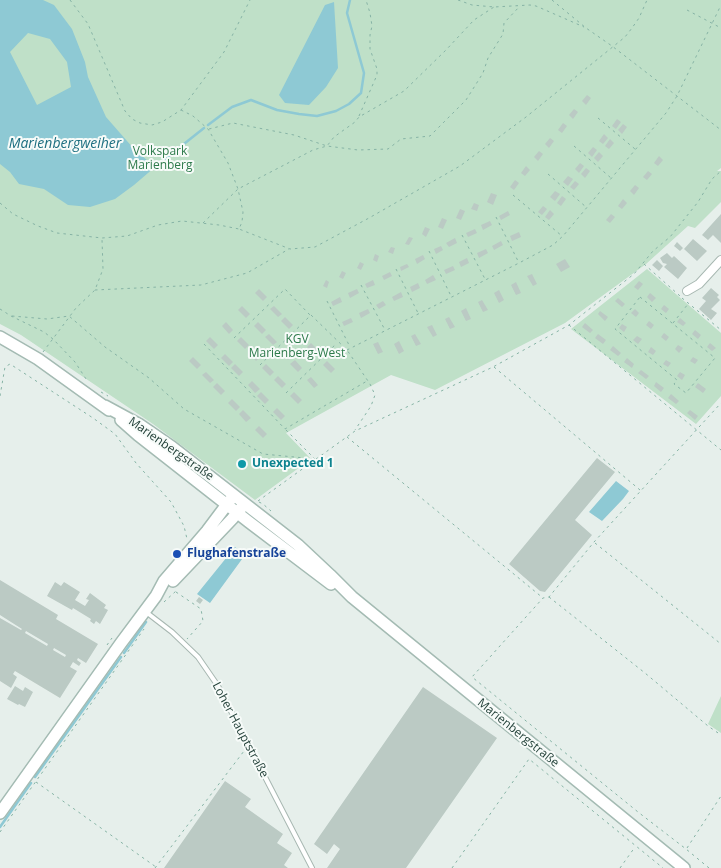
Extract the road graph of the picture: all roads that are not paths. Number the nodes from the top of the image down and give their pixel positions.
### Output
1 (721, 260) edge
2 (687, 291) dead end
3 (0, 337) edge
4 (236, 504) junction
5 (160, 599) junction
6 (148, 614) junction
7 (0, 814) edge
8 (312, 868) edge
9 (684, 868) edge

1 - 2 street
3 - 4 main road, Marienbergstraße
4 - 5 main road
4 - 5 main road
4 - 9 main road, Marienbergstraße
5 - 6 main road
6 - 7 main road
6 - 8 lane, Loher Hauptstraße

